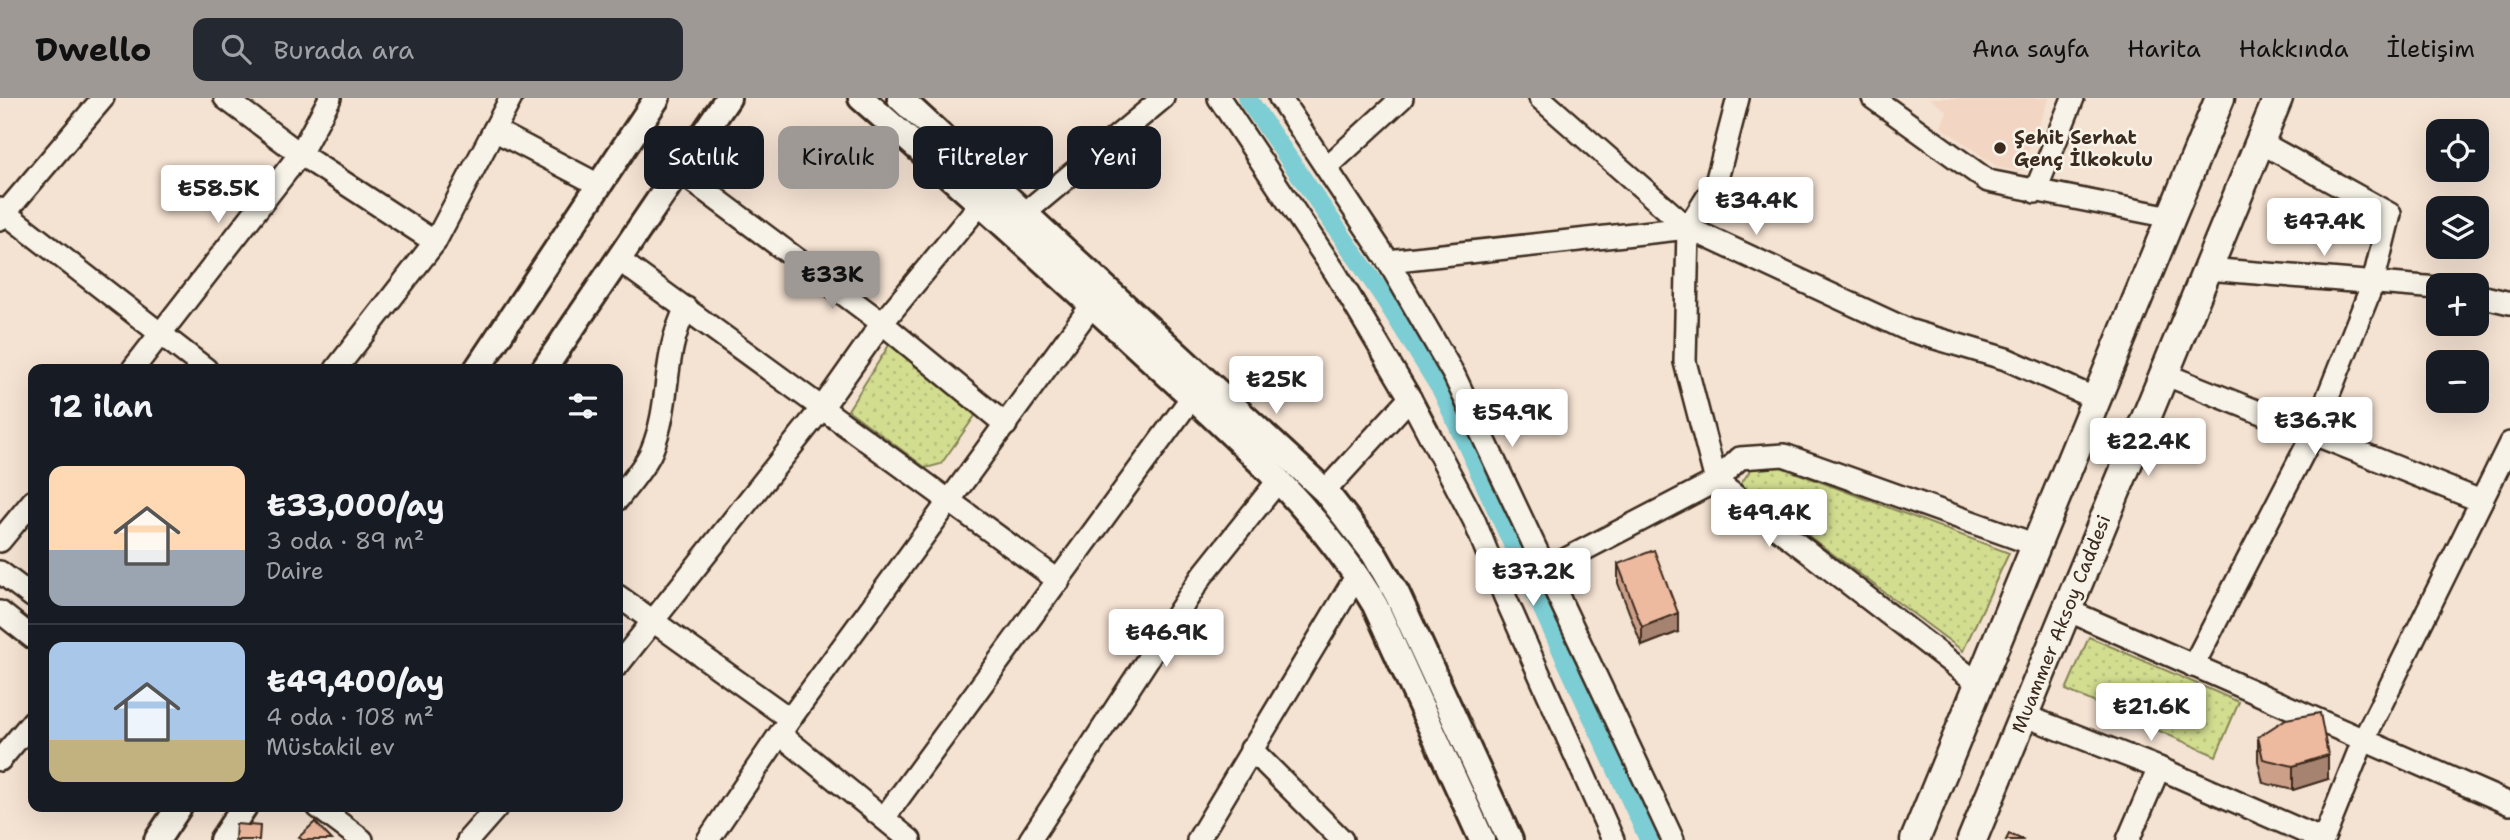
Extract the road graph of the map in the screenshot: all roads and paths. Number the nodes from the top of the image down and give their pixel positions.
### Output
1 (103, 98) edge
2 (225, 98) edge
3 (330, 98) edge
4 (511, 98) edge
5 (657, 98) edge
6 (728, 98) edge
7 (861, 98) edge
8 (1163, 98) edge
9 (1219, 98) edge
10 (1280, 98) edge
11 (1402, 98) edge
12 (1540, 98) edge
13 (1738, 98) edge
14 (1873, 98) edge
15 (2073, 98) edge
16 (2220, 98) edge
17 (2278, 98) edge
18 (908, 100) edge
19 (709, 126) edge
20 (494, 130) junction
21 (2260, 142) junction
22 (300, 154) junction
23 (1327, 167) junction
24 (599, 185) junction
25 (667, 189) edge
26 (703, 189) edge
27 (2035, 192) junction
28 (981, 203) junction
29 (1026, 212) junction
30 (2, 214) edge
31 (2171, 217) junction
32 (1688, 228) junction
33 (435, 242) junction
34 (620, 260) junction
35 (1388, 261) junction
36 (2207, 269) junction
37 (2372, 283) junction
38 (2426, 287) edge
39 (2489, 298) edge
40 (2510, 303) edge
41 (1092, 304) junction
42 (686, 308) junction
43 (882, 323) junction
44 (160, 332) junction
45 (137, 364) edge
46 (200, 364) edge
47 (340, 364) edge
48 (480, 364) edge
49 (547, 364) edge
50 (2164, 374) junction
51 (1192, 397) junction
52 (1410, 398) junction
53 (2096, 399) junction
54 (822, 408) junction
55 (1006, 425) junction
56 (2314, 434) junction
57 (2510, 443) edge
58 (1278, 481) junction
59 (1716, 481) junction
60 (1325, 491) junction
61 (623, 492) edge
62 (951, 500) junction
63 (2481, 501) junction
64 (28, 507) edge
65 (0, 541) edge
66 (2036, 545) junction
67 (1545, 570) junction
68 (0, 572) edge
69 (1357, 575) junction
70 (1059, 581) junction
71 (28, 593) edge
72 (623, 600) edge
73 (2067, 610) junction
74 (0, 612) edge
75 (655, 622) junction
76 (28, 634) edge
77 (623, 659) edge
78 (2193, 666) junction
79 (1979, 684) junction
80 (2024, 715) junction
81 (28, 727) edge
82 (785, 727) junction
83 (2363, 741) junction
84 (1251, 748) junction
85 (0, 760) edge
86 (2159, 768) junction
87 (2510, 804) edge
88 (176, 812) edge
89 (241, 812) edge
90 (325, 812) edge
91 (493, 812) edge
92 (884, 818) junction
93 (2324, 839) edge
94 (157, 840) edge
95 (222, 840) edge
96 (362, 840) edge
97 (468, 840) edge
98 (708, 840) edge
99 (910, 840) edge
100 (1030, 840) edge
101 (1198, 840) edge
102 (1342, 840) edge
103 (1482, 840) edge
104 (1510, 840) edge
105 (1613, 840) edge
106 (1673, 840) edge
107 (1915, 840) edge
108 (1972, 840) edge
109 (2128, 840) edge

1 - 30 street
2 - 22 street
3 - 22 street
4 - 20 street
5 - 24 street
6 - 19 street
7 - 28 street
8 - 29 street
9 - 52 street
10 - 23 street
11 - 23 street
12 - 32 street
13 - 32 street
14 - 27 street
15 - 27 street
16 - 31 main road
17 - 21 main road, Muammer Aksoy Caddesi
18 - 29 street
20 - 24 street
20 - 33 street
21 - 36 main road, Muammer Aksoy Caddesi
21 - 37 street
22 - 33 street
22 - 44 street
23 - 35 street
24 - 48 street
25 - 34 street
26 - 43 street
27 - 31 street
28 - 41 street
28 - 43 street
29 - 60 street
30 - 44 street
31 - 53 main road
32 - 35 street
32 - 53 street
32 - 59 street
33 - 47 street
34 - 42 street
34 - 49 street
35 - 67 street
36 - 37 street
36 - 50 main road, Muammer Aksoy Caddesi
37 - 38 street
37 - 56 street
39 - 40 street
41 - 51 street
41 - 55 street
42 - 54 street
42 - 61 street
43 - 54 street
43 - 55 street
44 - 45 street
44 - 46 street
50 - 56 street
50 - 73 main road, Muammer Aksoy Caddesi
51 - 58 street
51 - 70 street
52 - 60 street
52 - 105 street
53 - 66 main road
54 - 62 street
54 - 75 street
55 - 62 street
56 - 63 street
56 - 78 street
57 - 63 street
58 - 69 street
58 - 100 street
59 - 66 street
59 - 67 street
59 - 79 street
60 - 104 street
62 - 70 street
62 - 82 street
63 - 83 street
64 - 65 street
66 - 79 main road
67 - 106 street
68 - 71 street
69 - 84 street
69 - 103 street
70 - 92 street
72 - 75 street
73 - 78 street
73 - 80 main road, Muammer Aksoy Caddesi
74 - 76 street
75 - 77 street
75 - 82 street
78 - 83 street
79 - 107 main road
80 - 86 street
80 - 108 main road, Muammer Aksoy Caddesi
81 - 85 street
82 - 92 street
82 - 98 street
83 - 87 street
83 - 93 street
84 - 101 street
84 - 102 street
86 - 93 street
86 - 109 street
88 - 94 street
89 - 95 street
90 - 96 street
91 - 97 street
92 - 99 street

